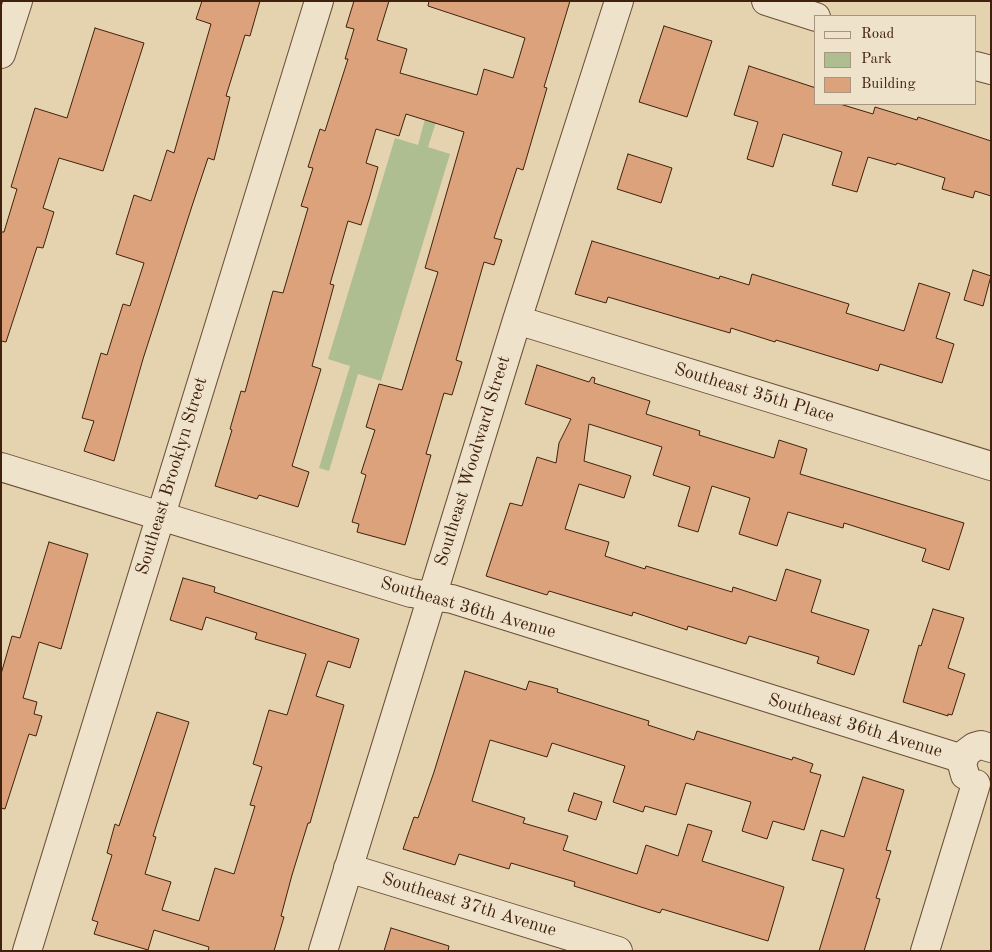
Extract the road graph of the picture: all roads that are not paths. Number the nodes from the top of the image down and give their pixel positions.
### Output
1 (18, 1) edge
2 (319, 1) edge
3 (619, 1) edge
4 (766, 1) edge
5 (814, 15) edge
6 (1, 54) edge
7 (977, 66) edge
8 (991, 70) edge
9 (517, 320) junction
10 (991, 466) edge
11 (1, 467) edge
12 (160, 516) junction
13 (432, 596) junction
14 (990, 743) edge
15 (963, 760) junction
16 (983, 783) edge
17 (348, 868) junction
18 (27, 951) edge
19 (323, 951) edge
20 (618, 951) edge
21 (925, 951) edge

1 - 6 street
2 - 12 street, Southeast Brooklyn Street
3 - 9 street, Southeast Woodward Street
4 - 5 street
7 - 8 street
9 - 10 street, Southeast 35th Place
9 - 13 street, Southeast Woodward Street
11 - 12 street, Southeast 36th Avenue
12 - 13 street, Southeast 36th Avenue
12 - 18 street, Southeast Brooklyn Street
13 - 15 street, Southeast 36th Avenue
13 - 17 street, Southeast Woodward Street
14 - 15 street
15 - 16 street
16 - 21 street
17 - 19 street, Southeast Woodward Street
17 - 20 street, Southeast 37th Avenue

